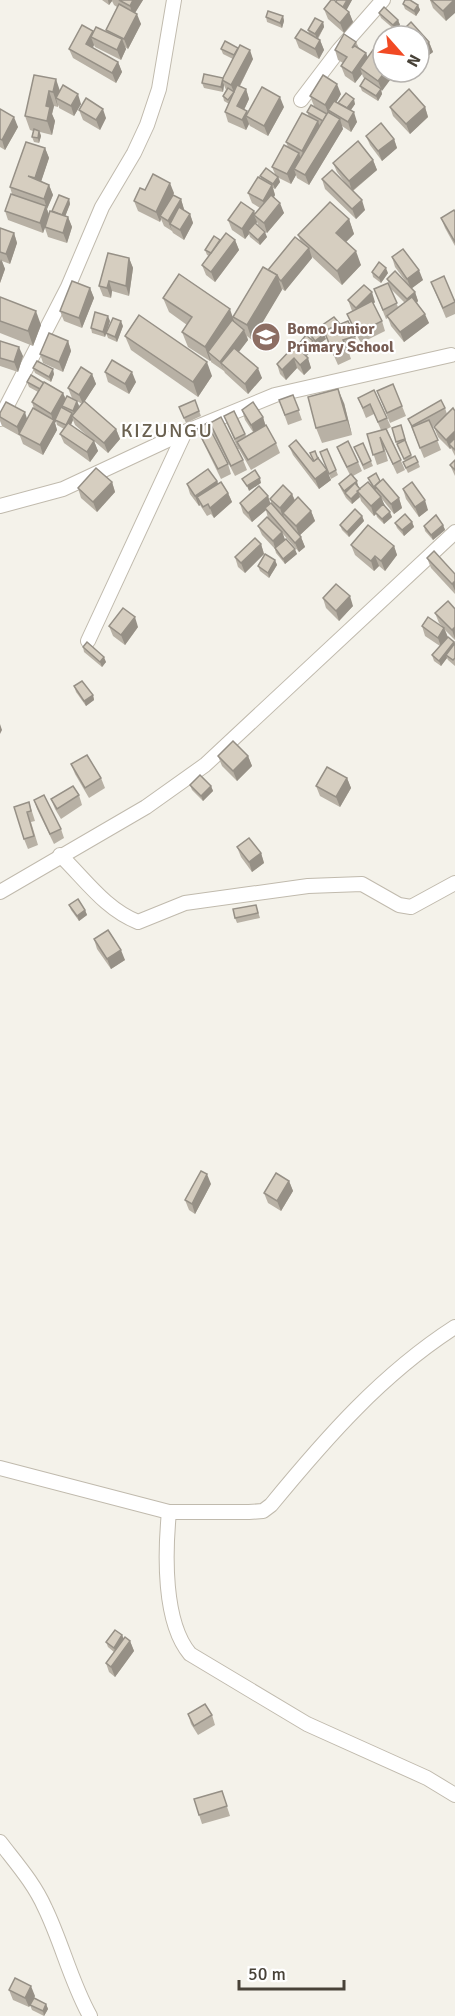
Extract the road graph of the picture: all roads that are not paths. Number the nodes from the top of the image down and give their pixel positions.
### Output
1 (174, 0) edge
2 (383, 0) edge
3 (301, 100) dead end
4 (454, 358) edge
5 (0, 419) edge
6 (186, 432) junction
7 (0, 506) edge
8 (455, 531) edge
9 (88, 641) edge
10 (60, 855) junction
11 (455, 882) edge
12 (0, 892) edge
13 (455, 1327) edge
14 (0, 1468) edge
15 (169, 1512) junction
16 (455, 1795) edge
17 (0, 1842) edge
18 (90, 2016) edge

1 - 5 street
2 - 3 street
4 - 6 street
6 - 7 street
6 - 9 street
8 - 10 street
10 - 11 street
10 - 12 street
13 - 15 street
14 - 15 street
15 - 16 street
17 - 18 street

